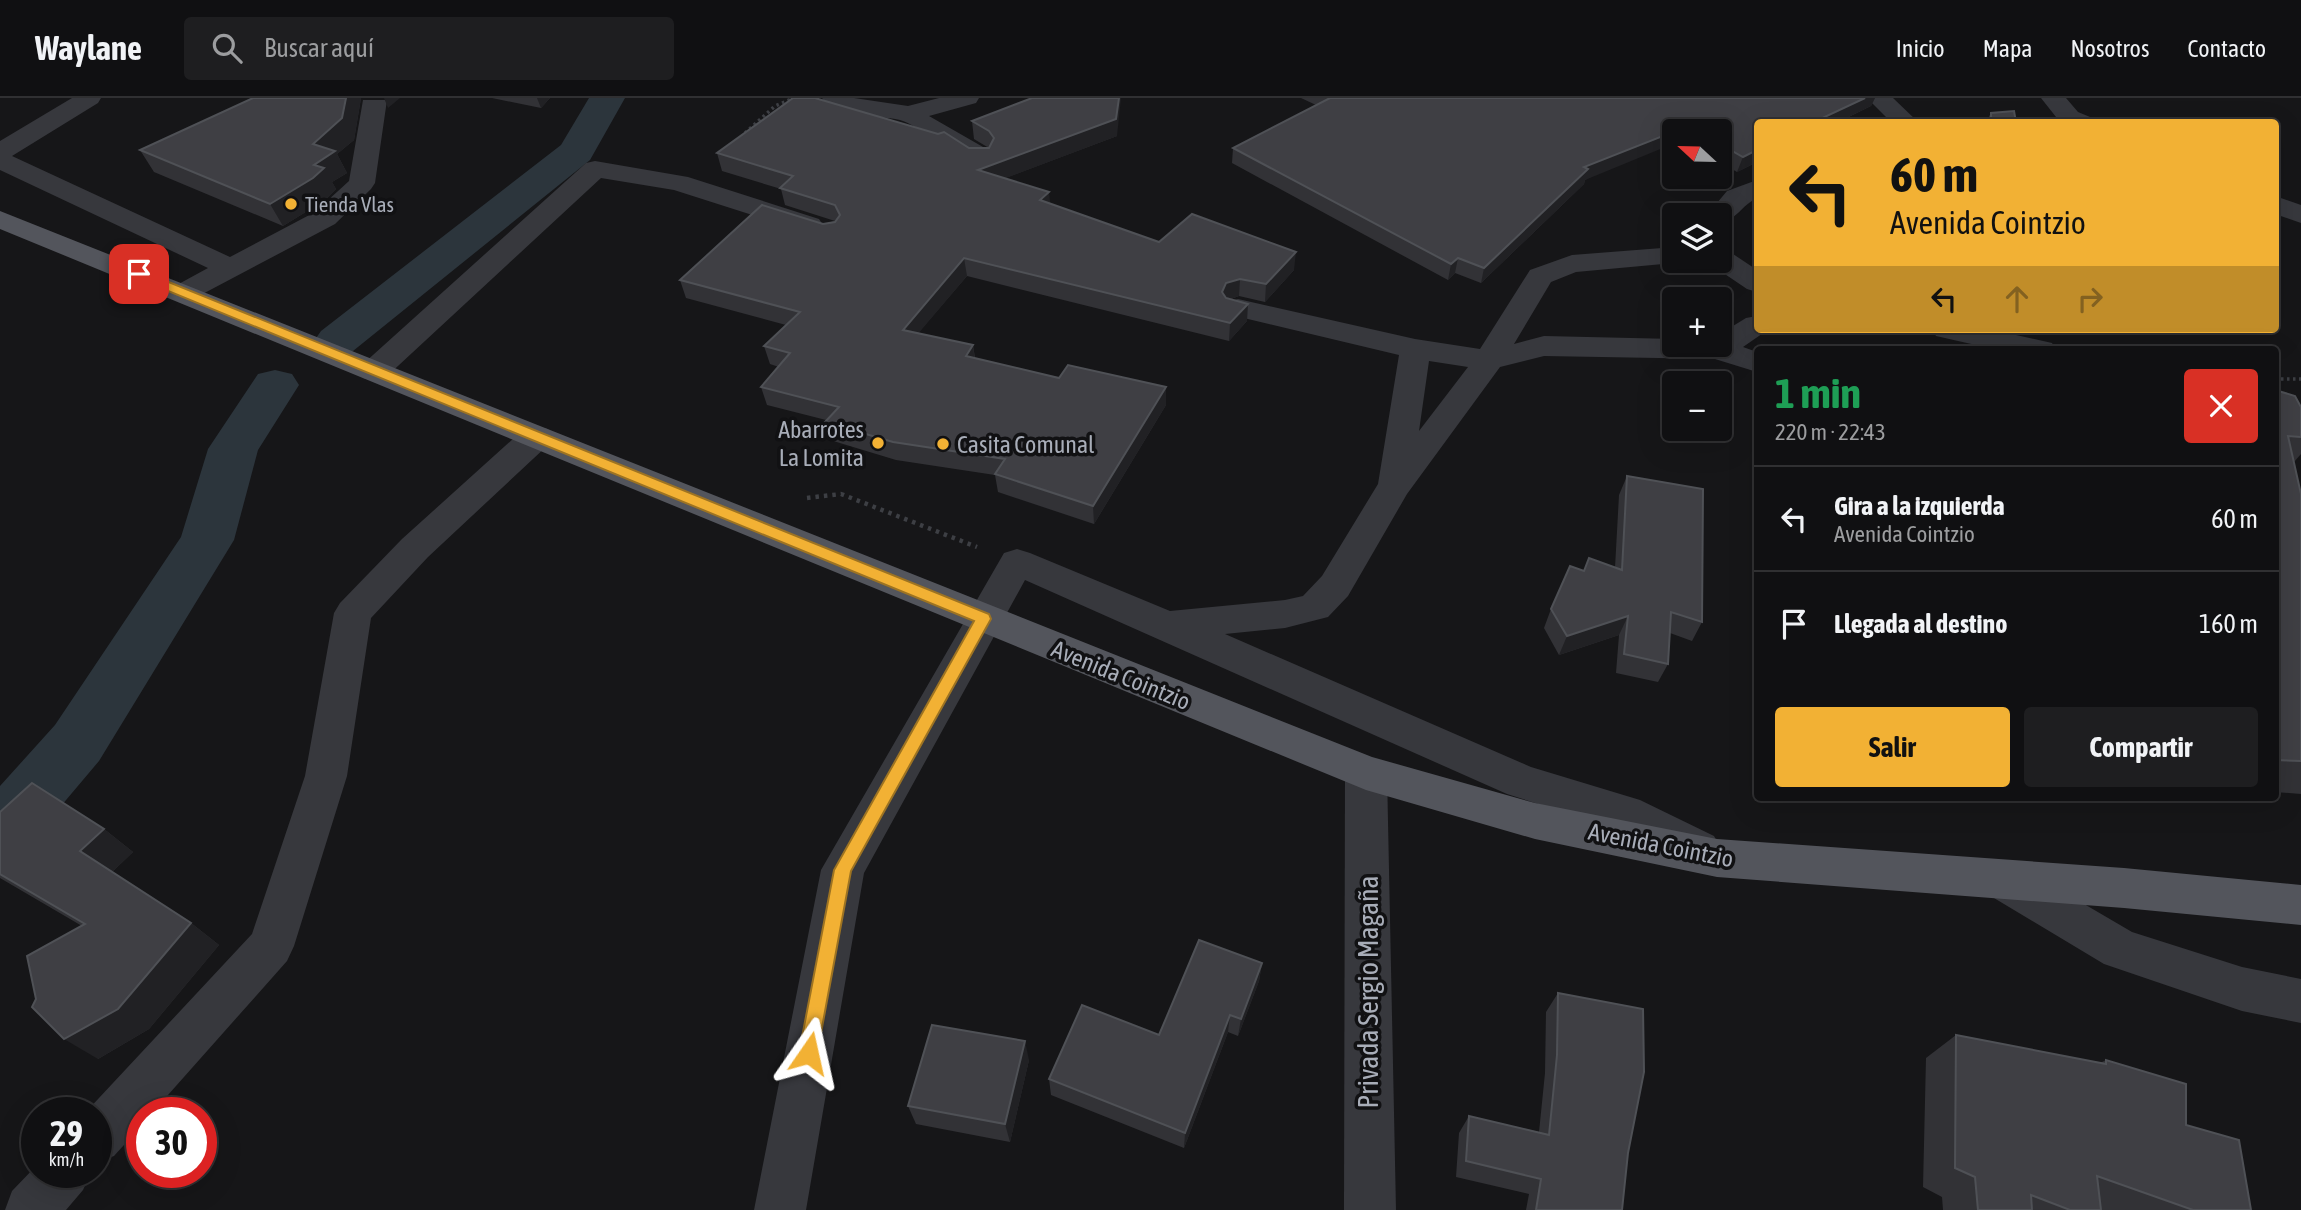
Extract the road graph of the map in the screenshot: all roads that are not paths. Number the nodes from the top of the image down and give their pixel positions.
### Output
1 (89, 98) edge
2 (834, 98) edge
3 (967, 98) edge
4 (1879, 98) edge
5 (2053, 98) edge
6 (375, 100) dead end
7 (908, 114) junction
8 (1902, 119) edge
9 (2074, 119) edge
10 (0, 152) edge
11 (981, 157) edge
12 (0, 160) edge
13 (1754, 189) edge
14 (1732, 203) edge
15 (2279, 206) edge
16 (2301, 215) edge
17 (0, 219) edge
18 (828, 231) edge
19 (1662, 257) edge
20 (1732, 266) edge
21 (231, 268) junction
22 (1754, 282) edge
23 (185, 292) junction
24 (1238, 308) edge
25 (1754, 327) edge
26 (1965, 333) edge
27 (1732, 340) edge
28 (2023, 346) edge
29 (1415, 348) junction
30 (1662, 348) edge
31 (1732, 354) edge
32 (1489, 360) junction
33 (1754, 361) edge
34 (374, 371) junction
35 (536, 437) junction
36 (1394, 487) junction
37 (983, 619) junction
38 (1167, 625) junction
39 (1366, 773) junction
40 (1717, 858) junction
41 (2005, 881) junction
42 (2301, 905) edge
43 (2301, 1000) edge
44 (112, 1120) edge
45 (51, 1188) edge
46 (31, 1210) edge
47 (780, 1210) edge
48 (1370, 1210) edge

1 - 10 street
2 - 7 street
3 - 7 street
4 - 8 street
5 - 9 street
6 - 21 street
7 - 11 street
12 - 21 street
13 - 14 street
15 - 16 street
17 - 23 main road, Avenida Cointzio
18 - 34 street
19 - 32 street
20 - 22 street
21 - 23 street
23 - 34 main road, Avenida Cointzio
24 - 29 street
25 - 27 street
26 - 28 street
29 - 32 street
29 - 36 street
30 - 32 street
31 - 33 street
32 - 36 street
34 - 35 main road, Avenida Cointzio
35 - 37 main road, Avenida Cointzio
35 - 44 street
36 - 38 street
37 - 38 street
37 - 39 main road, Avenida Cointzio
37 - 47 street
38 - 40 street
39 - 40 main road, Avenida Cointzio
39 - 48 street, Privada Sergio Magaña
40 - 41 main road, Avenida Cointzio
41 - 42 main road, Avenida Cointzio
41 - 43 street
45 - 46 street

